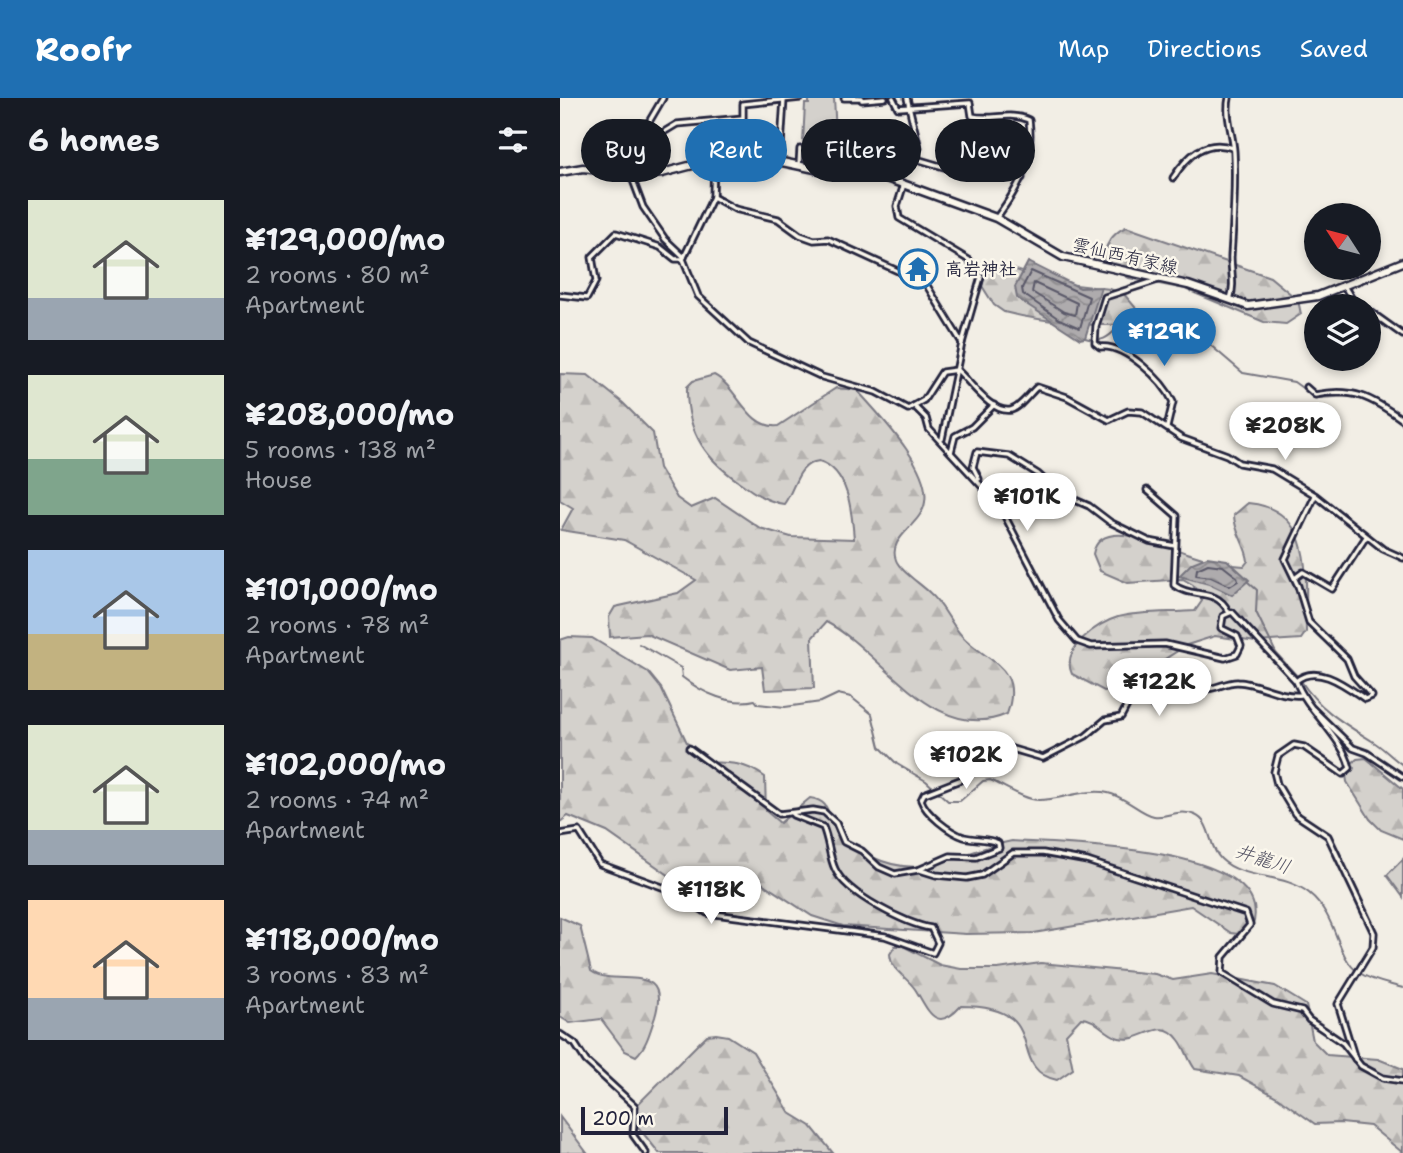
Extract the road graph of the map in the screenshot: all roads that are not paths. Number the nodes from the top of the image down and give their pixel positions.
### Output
1 (663, 98) edge
2 (801, 98) edge
3 (844, 98) edge
4 (885, 98) edge
5 (893, 98) edge
6 (907, 98) edge
7 (1229, 98) edge
8 (784, 99) edge
9 (862, 99) edge
10 (909, 107) junction
11 (648, 119) edge
12 (783, 119) edge
13 (912, 119) edge
14 (982, 119) edge
15 (989, 119) edge
16 (1022, 119) edge
17 (671, 127) edge
18 (1233, 148) junction
19 (800, 149) dead end
20 (787, 163) edge
21 (799, 166) joint
22 (581, 168) edge
23 (560, 172) edge
24 (1173, 178) dead end
25 (633, 182) edge
26 (713, 182) edge
27 (899, 182) edge
28 (1019, 182) edge
29 (904, 184) junction
30 (713, 197) junction
31 (996, 218) junction
32 (683, 258) junction
33 (1403, 262) edge
34 (1161, 278) junction
35 (1344, 286) junction
36 (1349, 294) edge
37 (560, 295) edge
38 (1229, 301) junction
39 (1381, 319) edge
40 (1403, 335) edge
41 (962, 343) junction
42 (957, 370) junction
43 (1306, 387) dead end
44 (994, 405) junction
45 (915, 407) junction
46 (1403, 420) edge
47 (1167, 427) junction
48 (943, 442) junction
49 (951, 452) junction
50 (979, 480) junction
51 (1147, 490) dead end
52 (1315, 495) junction
53 (1366, 537) junction
54 (1175, 546) junction
55 (1403, 558) edge
56 (1295, 578) junction
57 (1228, 611) junction
58 (1296, 681) junction
59 (1301, 695) junction
60 (1311, 708) junction
61 (689, 748) dead end
62 (1403, 777) edge
63 (791, 815) junction
64 (560, 834) edge
65 (918, 870) junction
66 (560, 1034) edge
67 (1355, 1059) junction
68 (1403, 1081) edge
69 (646, 1153) edge

1 - 11 street
2 - 8 street
3 - 9 street
4 - 9 street
5 - 10 street
6 - 10 street
7 - 18 street
8 - 12 street
8 - 17 street
10 - 13 street
10 - 14 street
15 - 16 street
18 - 24 street
18 - 38 street
19 - 21 street
20 - 21 main road, 雲仙西有家線
22 - 23 main road, 雲仙西有家線
25 - 32 street
26 - 30 street
27 - 29 main road, 雲仙西有家線
28 - 31 street
29 - 31 main road, 雲仙西有家線
29 - 41 street
30 - 32 street
30 - 41 street
31 - 34 main road, 雲仙西有家線
32 - 37 street
32 - 45 street
33 - 35 main road, 雲仙西有家線
34 - 38 main road, 雲仙西有家線
34 - 47 street
35 - 36 street
35 - 38 main road, 雲仙西有家線
39 - 40 street
41 - 42 street
42 - 44 street
42 - 45 street
42 - 48 street
43 - 46 street
44 - 47 street
44 - 49 street
45 - 48 street
47 - 52 street
48 - 49 street
49 - 50 street
50 - 54 street
50 - 57 street
51 - 54 street
52 - 53 street
52 - 56 street
53 - 55 street
53 - 56 street
54 - 57 street
56 - 58 street
57 - 58 street
58 - 59 street
59 - 60 street
59 - 65 street
60 - 62 street
60 - 67 street
61 - 63 street
63 - 64 street
63 - 65 street
65 - 67 street
66 - 69 street
67 - 68 street

